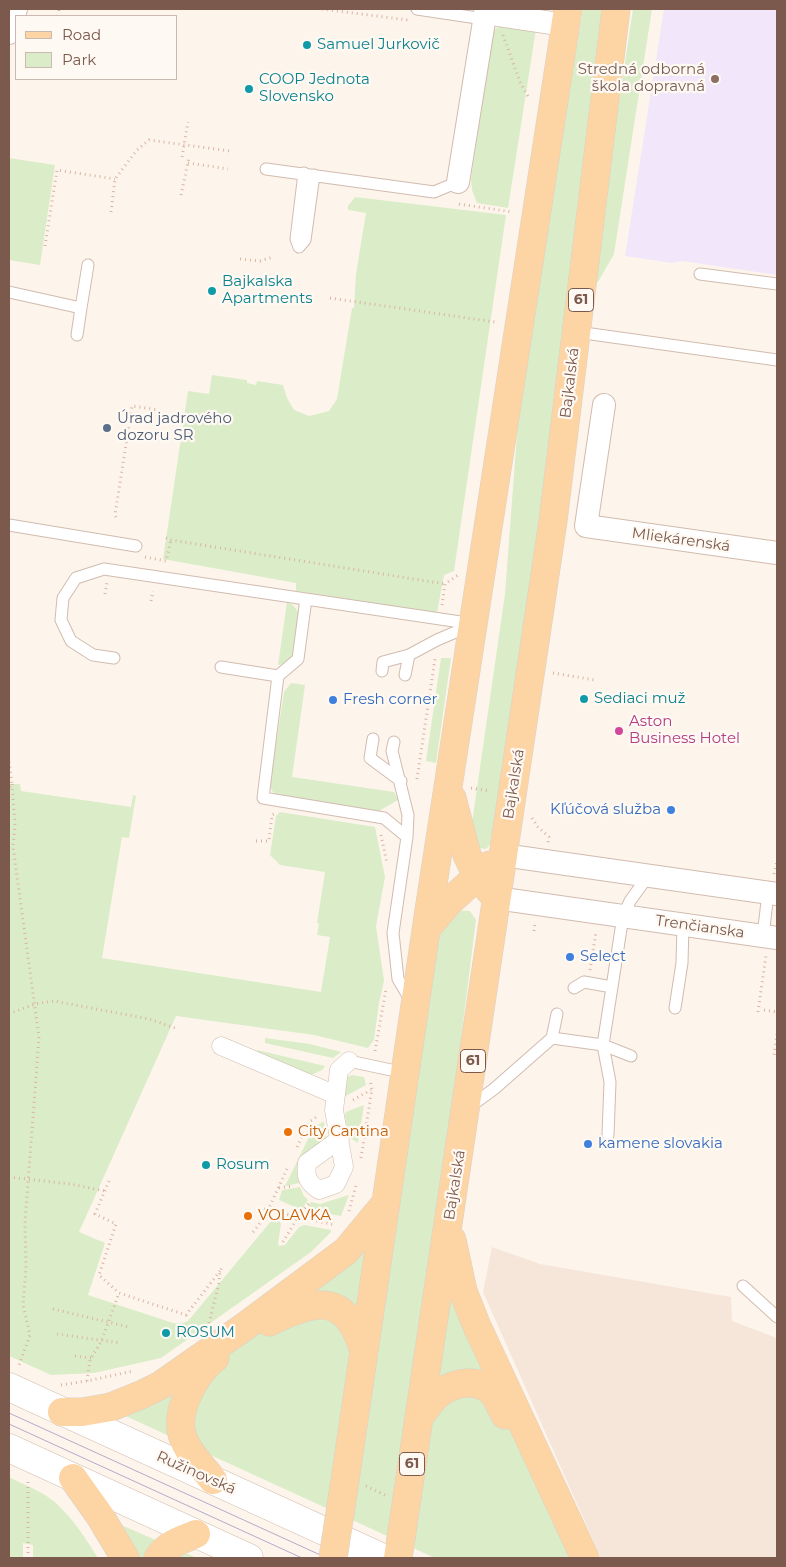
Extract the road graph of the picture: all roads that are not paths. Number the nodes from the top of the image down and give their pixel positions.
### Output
1 (16, 9) edge
2 (417, 9) edge
3 (616, 9) edge
4 (488, 14) edge
5 (567, 17) edge
6 (9, 33) edge
7 (266, 168) dead end
8 (309, 174) junction
9 (458, 182) joint
10 (88, 265) dead end
11 (700, 274) dead end
12 (777, 284) edge
13 (9, 292) edge
14 (81, 308) junction
15 (577, 332) junction
16 (77, 335) dead end
17 (777, 360) edge
18 (604, 405) dead end
19 (9, 525) edge
20 (136, 546) dead end
21 (777, 553) edge
22 (306, 599) junction
23 (474, 624) junction
24 (409, 655) junction
25 (114, 658) dead end
26 (221, 667) dead end
27 (382, 671) dead end
28 (405, 675) dead end
29 (278, 676) junction
30 (373, 738) dead end
31 (394, 742) dead end
32 (401, 781) junction
33 (449, 784) junction
34 (407, 837) junction
35 (503, 855) junction
36 (477, 876) junction
37 (648, 876) junction
38 (773, 888) edge
39 (496, 898) junction
40 (623, 916) junction
41 (683, 925) junction
42 (427, 928) junction
43 (769, 943) edge
44 (579, 985) road end
45 (612, 986) junction
46 (675, 1008) dead end
47 (415, 1009) junction
48 (557, 1014) dead end
49 (552, 1038) junction
50 (603, 1045) junction
51 (221, 1046) dead end
52 (631, 1056) dead end
53 (349, 1062) joint
54 (405, 1073) junction
55 (336, 1095) junction
56 (467, 1109) junction
57 (608, 1135) dead end
58 (340, 1139) dead end
59 (386, 1202) junction
60 (449, 1225) junction
61 (743, 1286) dead end
62 (777, 1317) edge
63 (364, 1351) junction
64 (13, 1378) edge
65 (62, 1412) junction
66 (420, 1416) junction
67 (9, 1448) edge
68 (73, 1478) junction
69 (213, 1480) junction
70 (196, 1534) junction
71 (125, 1558) edge
72 (158, 1558) edge
73 (249, 1558) edge
74 (333, 1558) edge
75 (383, 1558) edge
76 (398, 1558) edge
77 (568, 1558) edge
78 (585, 1558) edge

1 - 6 street
2 - 4 lane
3 - 15 main road, Bajkalská / 61
4 - 5 street
4 - 9 street
5 - 23 main road
7 - 8 lane
8 - 8 lane
8 - 9 lane
10 - 14 lane
11 - 12 lane
13 - 14 lane
14 - 16 lane
15 - 17 lane
15 - 35 main road, Bajkalská / 61
18 - 21 street, Mliekárenská
19 - 20 lane
22 - 23 lane
22 - 25 lane
22 - 29 lane
23 - 24 lane
23 - 33 main road
24 - 27 lane
24 - 28 lane
26 - 29 lane
29 - 34 lane
30 - 32 lane
31 - 32 lane
32 - 34 lane
33 - 36 main road
33 - 42 main road
34 - 47 lane
35 - 36 main road
35 - 37 street
35 - 39 main road, Bajkalská / 61
36 - 39 main road
36 - 42 main road
37 - 38 street
37 - 40 lane
38 - 43 lane
39 - 40 street, Trenčianska
39 - 56 main road, Bajkalská / 61
40 - 41 street, Trenčianska
40 - 45 lane
41 - 43 street, Trenčianska
41 - 46 lane
42 - 47 main road
44 - 45 lane
45 - 50 lane
47 - 54 main road
48 - 49 lane
49 - 50 lane
49 - 56 lane
50 - 52 lane
50 - 57 lane
51 - 55 street
53 - 54 lane
53 - 55 street
54 - 59 main road
55 - 58 street
56 - 60 main road, Bajkalská / 61
59 - 63 main road
59 - 65 main road
60 - 66 main road, Bajkalská / 61
60 - 78 main road
61 - 62 lane
63 - 69 main road
63 - 74 main road, bridge
64 - 65 street, Ružinovská
65 - 69 street, Ružinovská
66 - 76 main road, Bajkalská / 61
66 - 77 main road
67 - 68 street
68 - 70 street
68 - 71 main road
69 - 75 street, Ružinovská
70 - 72 main road
70 - 73 street

